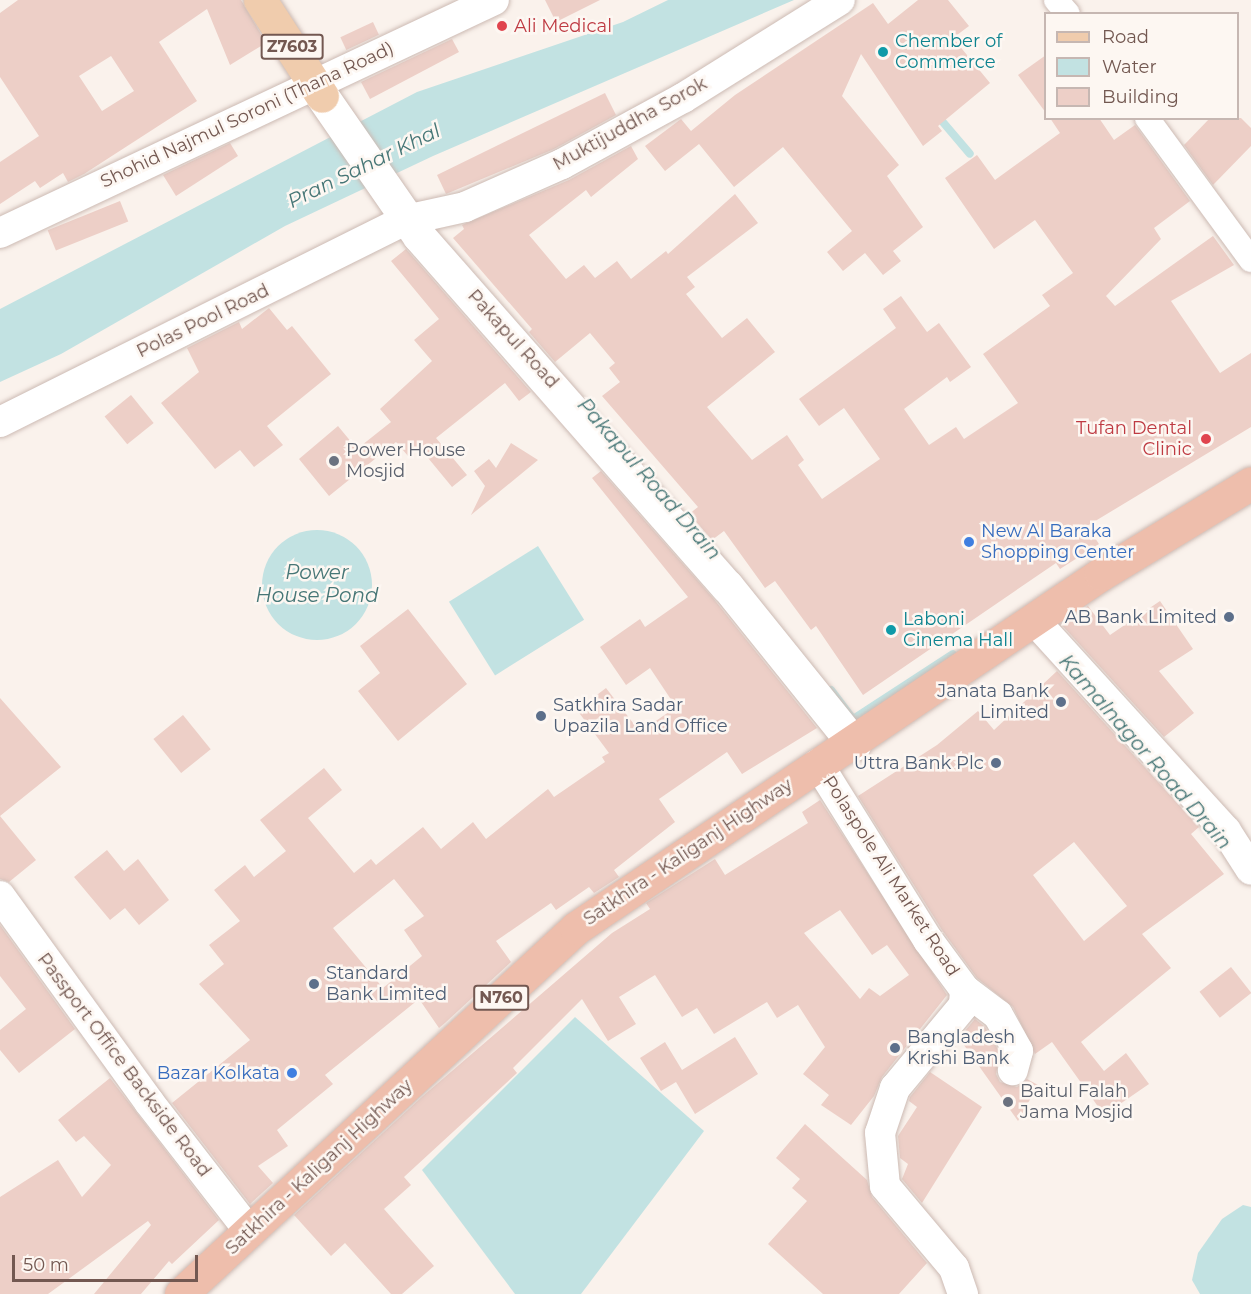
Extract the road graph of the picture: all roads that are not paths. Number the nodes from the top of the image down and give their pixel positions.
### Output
1 (260, 0) edge
2 (494, 0) edge
3 (840, 0) edge
4 (1056, 0) edge
5 (1066, 12) edge
6 (318, 89) junction
7 (1149, 120) edge
8 (404, 216) junction
9 (0, 233) edge
10 (1251, 260) edge
11 (0, 422) edge
12 (1251, 483) edge
13 (1034, 620) junction
14 (854, 744) junction
15 (818, 764) junction
16 (1251, 870) edge
17 (0, 896) edge
18 (965, 990) junction
19 (1013, 1070) dead end
20 (250, 1232) junction
21 (187, 1292) edge
22 (963, 1294) edge

1 - 6 main road, Z7603
2 - 6 street, Shohid Najmul Soroni (Thana Road)
3 - 8 street, Muktijuddha Sorok
4 - 5 street
6 - 8 main road, Z7603
6 - 9 street, Shohid Najmul Soroni (Thana Road)
7 - 10 street
8 - 11 street, Polas Pool Road
8 - 14 main road, Pakapul Road / Z7603
12 - 13 highway, Satkhira - Kaliganj Highway
13 - 14 highway, Satkhira - Kaliganj Highway
13 - 16 street
14 - 15 highway, Satkhira - Kaliganj Highway / N760
15 - 18 street, Polaspole Ali Market Road
15 - 20 highway, Satkhira - Kaliganj Highway / N760
17 - 20 street, Passport Office Backside Road
18 - 19 street
18 - 22 street, Polaspole Ali Market Road
20 - 21 highway, Satkhira - Kaliganj Highway / N760

